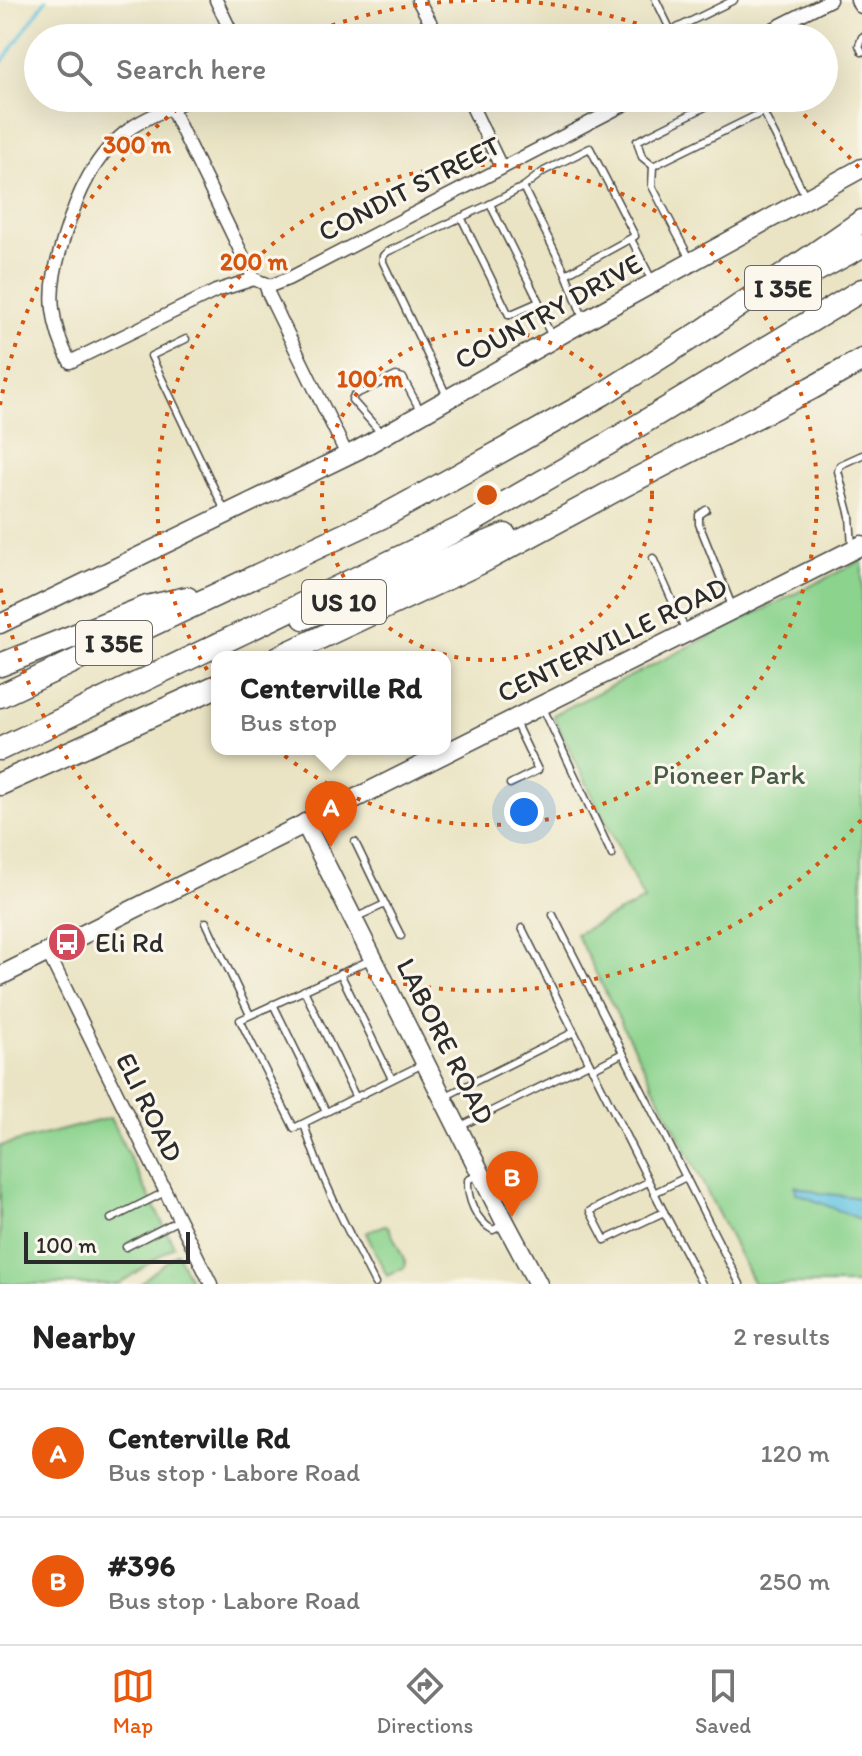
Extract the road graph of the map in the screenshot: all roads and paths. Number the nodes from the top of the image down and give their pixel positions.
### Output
1 (216, 0) edge
2 (418, 0) edge
3 (656, 0) edge
4 (734, 0) edge
5 (830, 0) edge
6 (227, 24) edge
7 (431, 24) edge
8 (668, 24) edge
9 (685, 24) edge
10 (783, 24) edge
11 (862, 37) edge
12 (862, 52) edge
13 (163, 112) edge
14 (173, 112) edge
15 (475, 112) edge
16 (609, 112) edge
17 (695, 112) edge
18 (763, 112) joint
19 (653, 166) junction
20 (501, 167) junction
21 (862, 168) edge
22 (523, 187) junction
23 (807, 199) junction
24 (490, 204) junction
25 (461, 217) junction
26 (862, 221) edge
27 (631, 239) junction
28 (862, 246) edge
29 (692, 262) junction
30 (566, 274) junction
31 (259, 281) junction
32 (654, 283) junction
33 (862, 290) edge
34 (535, 304) junction
35 (585, 321) junction
36 (704, 330) junction
37 (186, 339) dead end
38 (553, 339) junction
39 (862, 360) edge
40 (862, 370) edge
41 (812, 388) junction
42 (448, 398) junction
43 (422, 413) junction
44 (383, 435) junction
45 (347, 455) junction
46 (862, 455) edge
47 (621, 487) junction
48 (706, 510) dead end
49 (227, 514) junction
50 (857, 547) edge
51 (653, 558) dead end
52 (227, 589) junction
53 (733, 610) junction
54 (0, 624) edge
55 (687, 633) junction
56 (225, 651) edge
57 (292, 651) edge
58 (211, 657) edge
59 (0, 665) edge
60 (211, 689) edge
61 (0, 696) edge
62 (542, 705) junction
63 (66, 717) junction
64 (513, 719) junction
65 (0, 749) edge
66 (451, 750) edge
67 (441, 755) edge
68 (0, 784) edge
69 (510, 784) dead end
70 (305, 823) junction
71 (355, 842) dead end
72 (612, 855) dead end
73 (385, 904) junction
74 (553, 915) dead end
75 (354, 919) junction
76 (206, 922) dead end
77 (522, 928) dead end
78 (401, 936) dead end
79 (47, 951) junction
80 (373, 958) junction
81 (340, 973) junction
82 (0, 976) edge
83 (304, 990) junction
84 (273, 1004) junction
85 (250, 1015) junction
86 (574, 1032) junction
87 (623, 1053) junction
88 (425, 1063) junction
89 (591, 1066) junction
90 (392, 1079) junction
91 (443, 1097) junction
92 (356, 1098) junction
93 (326, 1112) junction
94 (304, 1124) junction
95 (458, 1128) junction
96 (686, 1177) junction
97 (648, 1182) junction
98 (165, 1192) junction
99 (654, 1193) junction
100 (664, 1212) junction
101 (111, 1219) dead end
102 (179, 1220) junction
103 (126, 1247) dead end
104 (211, 1284) edge
105 (375, 1284) edge
106 (538, 1284) edge
107 (702, 1284) edge
108 (740, 1284) edge

1 - 6 street
2 - 7 street
3 - 8 lane
4 - 9 lane
5 - 10 street
11 - 12 lane
13 - 31 street, CONDIT STREET
14 - 31 street
15 - 20 street
16 - 20 street, CONDIT STREET
17 - 19 lane
18 - 19 lane
18 - 23 lane
19 - 29 lane
20 - 31 street, CONDIT STREET
21 - 23 street, COUNTRY DRIVE
22 - 24 lane
22 - 27 lane
22 - 30 lane
23 - 29 street, COUNTRY DRIVE
24 - 25 lane
24 - 34 lane
25 - 34 lane
25 - 42 lane
26 - 36 highway
27 - 30 lane
27 - 32 lane
28 - 36 highway, I 35E
29 - 32 street, COUNTRY DRIVE
30 - 35 lane
31 - 45 street
32 - 35 street, COUNTRY DRIVE
33 - 63 highway, I 35E
34 - 38 lane
35 - 38 street, COUNTRY DRIVE
36 - 52 highway, I 35E
37 - 49 lane
38 - 42 street, COUNTRY DRIVE
39 - 41 highway, US 10
40 - 41 highway
41 - 47 highway, US 10
42 - 43 street, COUNTRY DRIVE
43 - 44 street, COUNTRY DRIVE
43 - 44 lane
44 - 45 street, COUNTRY DRIVE
45 - 49 street, COUNTRY DRIVE
46 - 50 lane
47 - 56 highway, US 10
47 - 57 highway
48 - 53 lane
49 - 54 street, COUNTRY DRIVE
50 - 53 street, CENTERVILLE ROAD
51 - 55 lane
52 - 59 highway
52 - 61 highway, I 35E
53 - 55 street, CENTERVILLE ROAD
55 - 62 street, CENTERVILLE ROAD
58 - 63 highway, US 10
60 - 68 highway
62 - 64 street, CENTERVILLE ROAD
62 - 72 lane
63 - 65 highway, I 35E
64 - 66 street, CENTERVILLE ROAD
64 - 69 lane
67 - 70 street, CENTERVILLE ROAD
70 - 75 street, LABORE ROAD
70 - 79 street, CENTERVILLE ROAD
71 - 73 lane
73 - 75 lane
73 - 78 lane
74 - 87 lane
75 - 80 street, LABORE ROAD
76 - 85 lane
77 - 86 lane
79 - 82 street, CENTERVILLE ROAD
79 - 98 street, ELI ROAD
80 - 81 lane
80 - 88 street, LABORE ROAD
81 - 83 lane
81 - 90 lane
83 - 84 lane
83 - 92 lane
84 - 85 lane
84 - 93 lane
85 - 94 lane
86 - 89 lane
86 - 91 lane
87 - 89 lane
87 - 96 lane
88 - 90 lane
88 - 91 street, LABORE ROAD
89 - 95 lane
89 - 97 lane
90 - 92 lane
91 - 95 street, LABORE ROAD
92 - 93 lane
93 - 94 lane
94 - 105 lane
95 - 106 street, LABORE ROAD
96 - 99 lane
96 - 108 lane
97 - 99 lane
97 - 100 lane
98 - 101 lane
98 - 102 street, ELI ROAD
99 - 100 lane
100 - 107 lane
102 - 103 lane
102 - 104 street, ELI ROAD

